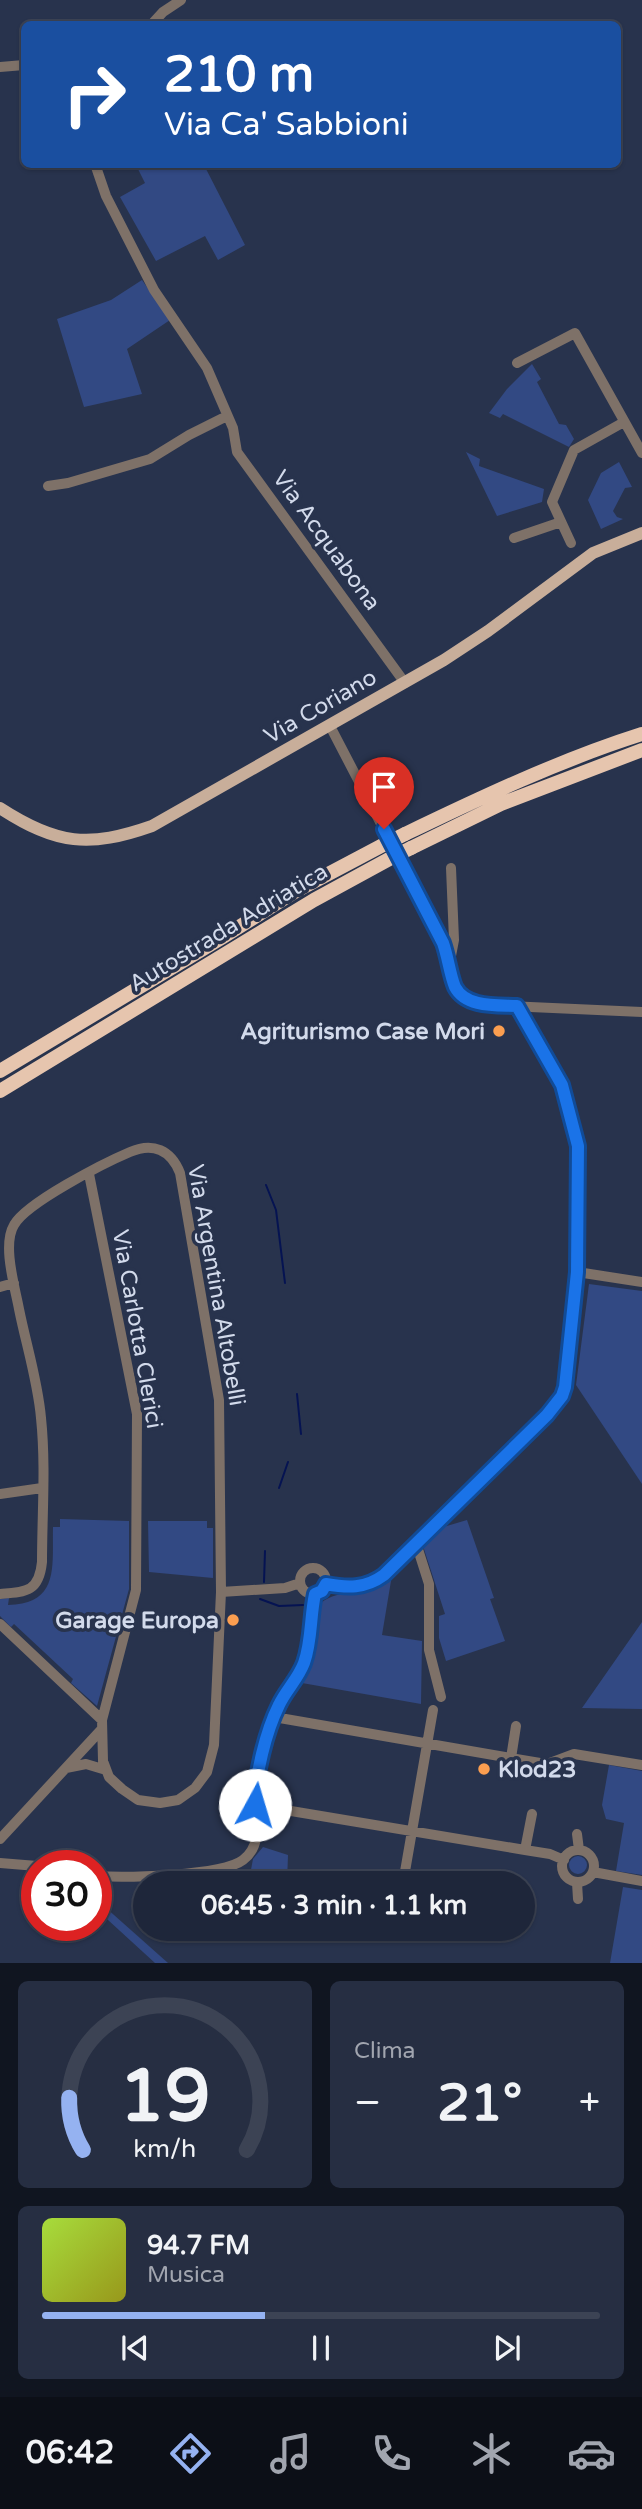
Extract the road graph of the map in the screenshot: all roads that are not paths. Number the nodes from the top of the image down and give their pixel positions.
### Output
1 (181, 0) edge
2 (155, 21) edge
3 (21, 65) edge
4 (0, 67) edge
5 (96, 168) edge
6 (517, 363) dead end
7 (228, 416) junction
8 (625, 422) junction
9 (642, 453) edge
10 (48, 486) dead end
11 (561, 522) junction
12 (642, 533) edge
13 (514, 538) dead end
14 (571, 543) dead end
15 (405, 683) junction
16 (330, 726) junction
17 (642, 734) edge
18 (642, 750) edge
19 (0, 808) edge
20 (408, 841) junction
21 (387, 852) junction
22 (451, 868) dead end
23 (450, 961) junction
24 (517, 1006) junction
25 (642, 1013) edge
26 (0, 1071) edge
27 (0, 1091) edge
28 (89, 1174) junction
29 (577, 1272) junction
30 (642, 1282) edge
31 (14, 1283) junction
32 (0, 1287) edge
33 (42, 1488) junction
34 (0, 1494) edge
35 (416, 1543) junction
36 (300, 1583) junction
37 (326, 1584) junction
38 (221, 1592) junction
39 (0, 1594) edge
40 (315, 1594) junction
41 (0, 1624) edge
42 (441, 1697) dead end
43 (433, 1710) dead end
44 (274, 1717) junction
45 (102, 1725) junction
46 (516, 1726) dead end
47 (427, 1743) junction
48 (511, 1758) junction
49 (642, 1765) edge
50 (66, 1768) junction
51 (106, 1770) junction
52 (255, 1805) junction
53 (532, 1814) dead end
54 (412, 1831) junction
55 (577, 1834) dead end
56 (0, 1839) edge
57 (525, 1850) junction
58 (579, 1850) junction
59 (564, 1860) junction
60 (0, 1863) edge
61 (21, 1865) edge
62 (405, 1871) edge
63 (593, 1872) junction
64 (112, 1876) edge
65 (642, 1881) edge
66 (577, 1882) junction
67 (578, 1899) dead end

1 - 2 street
3 - 4 street
5 - 7 street, Via Acquabona
6 - 8 street
7 - 10 street
7 - 15 street, Via Acquabona
8 - 9 street
8 - 11 street
11 - 13 street
11 - 14 street
12 - 15 main road, Via Coriano
15 - 16 main road, Via Coriano
16 - 19 main road, Via Coriano
16 - 23 street
17 - 20 highway, Autostrada Adriatica
18 - 20 highway, Autostrada Adriatica
20 - 21 highway, Autostrada Adriatica, bridge
21 - 26 highway, Autostrada Adriatica
21 - 27 highway, Autostrada Adriatica
22 - 23 street
23 - 24 street
24 - 25 street
24 - 29 street
28 - 31 street
28 - 38 street, Via Argentina Altobelli
28 - 45 street, Via Carlotta Clerici
29 - 30 street
29 - 35 street
31 - 32 street
31 - 33 street
33 - 34 street
33 - 39 street
35 - 37 street
35 - 42 street
36 - 37 street
36 - 38 street
36 - 40 street
37 - 40 street
38 - 51 street, Via Argentina Altobelli
40 - 44 street
41 - 45 street
43 - 47 street
44 - 47 street
44 - 52 street
45 - 50 street, Via Carlotta Clerici
45 - 51 street
46 - 48 street
47 - 48 street
47 - 54 street
48 - 49 street
50 - 51 street
50 - 56 street, Via Carlotta Clerici
52 - 54 street
52 - 64 street
53 - 57 street
54 - 57 street
54 - 62 street
55 - 58 street
57 - 59 street
58 - 59 street
58 - 63 street
59 - 66 street
60 - 61 street
63 - 65 street
63 - 66 street
66 - 67 street

